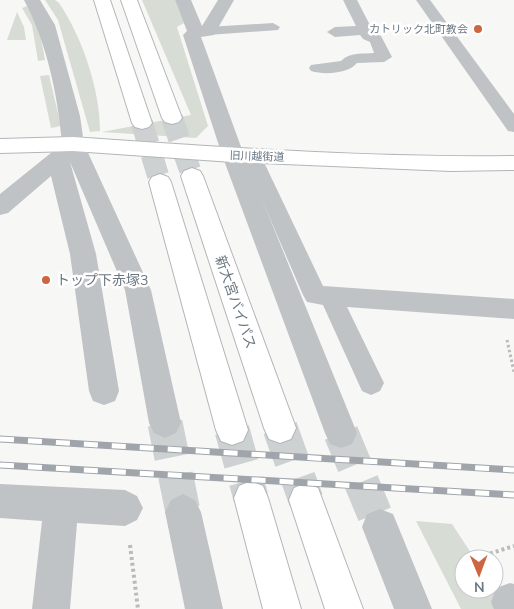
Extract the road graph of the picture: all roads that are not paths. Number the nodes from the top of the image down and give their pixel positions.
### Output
1 (32, 0) edge
2 (102, 0) edge
3 (129, 0) edge
4 (183, 0) edge
5 (226, 0) edge
6 (350, 0) edge
7 (423, 0) edge
8 (273, 27) dead end
9 (365, 30) junction
10 (202, 31) junction
11 (334, 32) dead end
12 (317, 68) dead end
13 (172, 118) tunnel mouth
14 (142, 123) tunnel mouth
15 (514, 127) edge
16 (0, 146) edge
17 (65, 152) junction
18 (242, 156) junction
19 (514, 163) edge
20 (192, 176) tunnel mouth
21 (160, 182) tunnel mouth
22 (0, 206) edge
23 (330, 296) junction
24 (514, 309) edge
25 (371, 382) dead end
26 (104, 391) dead end
27 (165, 423) tunnel mouth
28 (280, 428) tunnel mouth
29 (232, 430) tunnel mouth
30 (341, 433) tunnel mouth
31 (250, 498) tunnel mouth
32 (306, 500) tunnel mouth
33 (0, 501) edge
34 (61, 504) junction
35 (125, 508) road end
36 (183, 512) tunnel mouth
37 (380, 528) tunnel mouth
38 (51, 609) edge
39 (204, 609) edge
40 (282, 609) edge
41 (344, 609) edge
42 (414, 609) edge

1 - 17 street
2 - 14 main road
3 - 13 main road
4 - 10 street
5 - 10 street
6 - 9 lane
7 - 15 lane
8 - 10 lane
9 - 11 lane
9 - 12 lane
10 - 18 street
16 - 17 main road, 旧川越街道
17 - 18 main road, 旧川越街道
17 - 22 street
17 - 26 street
17 - 27 street
18 - 19 main road, 旧川越街道
18 - 23 lane
18 - 30 street
20 - 28 main road, 新大宮バイパス
21 - 29 main road
23 - 24 lane
23 - 25 lane
31 - 40 main road
32 - 41 main road
33 - 34 street
34 - 35 street
34 - 38 street
36 - 39 street
37 - 42 street

